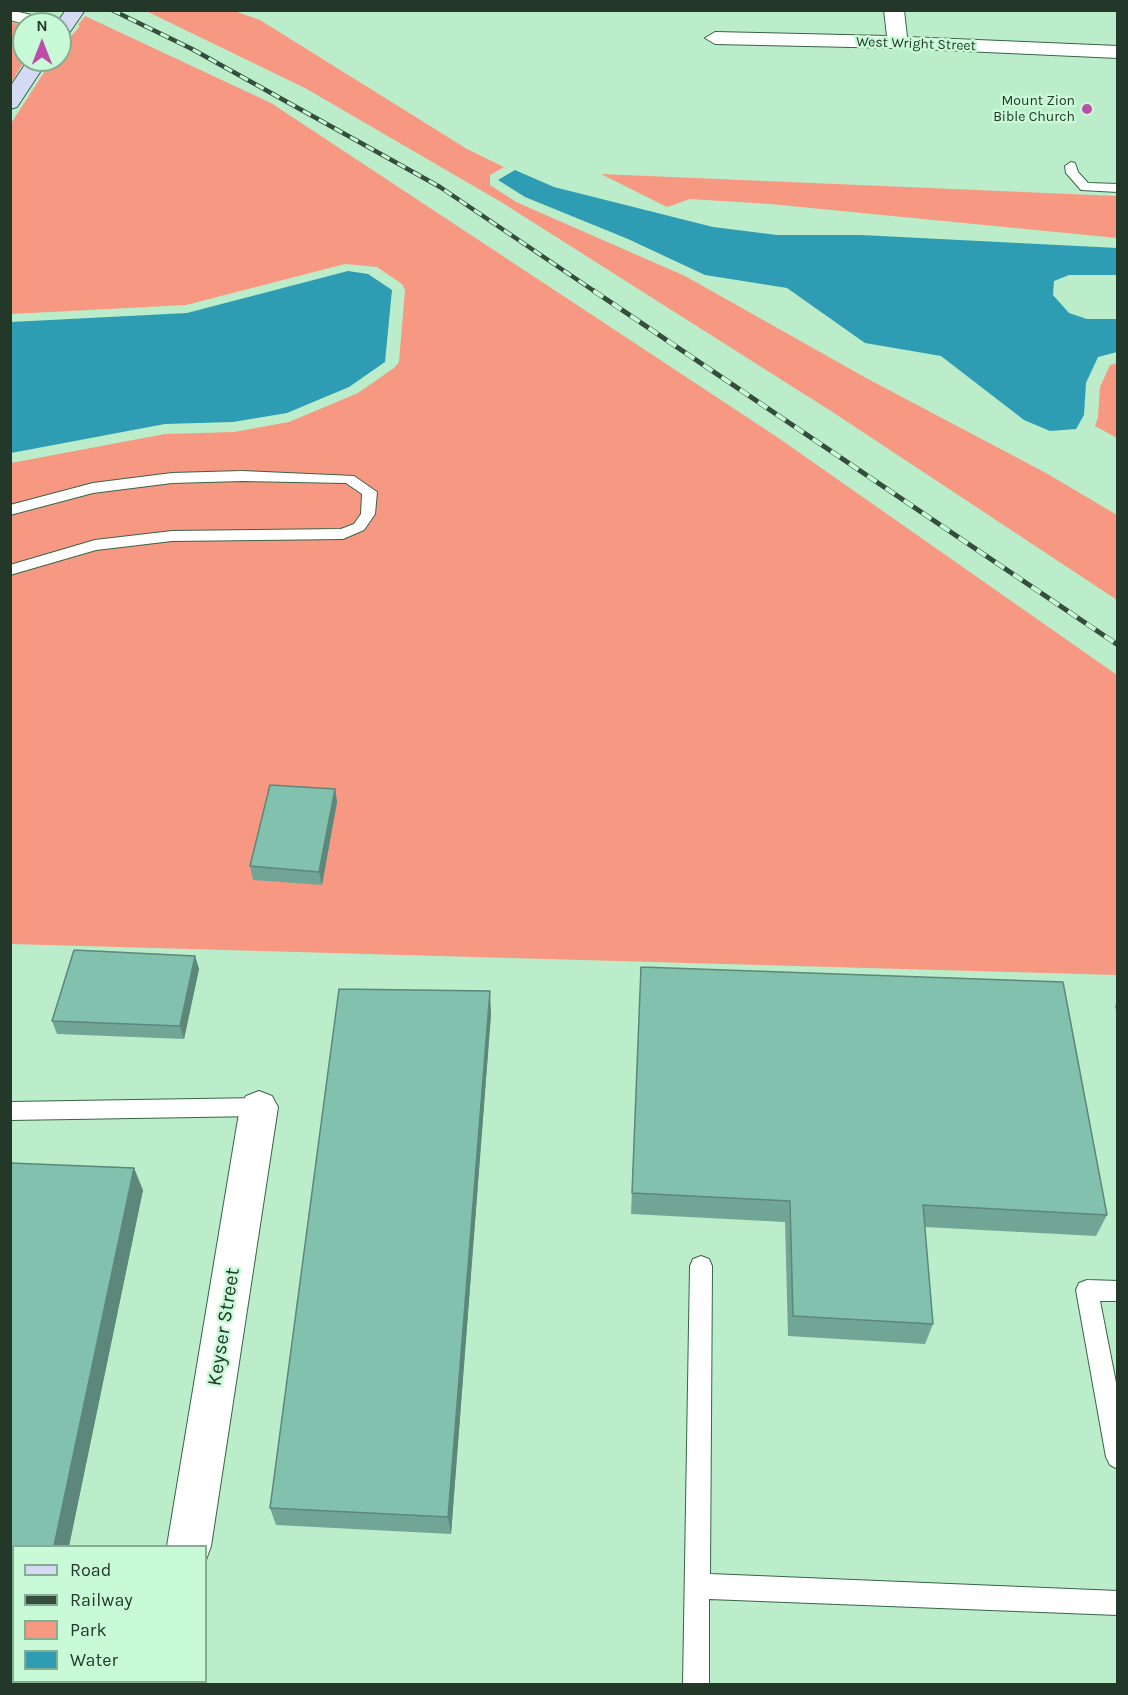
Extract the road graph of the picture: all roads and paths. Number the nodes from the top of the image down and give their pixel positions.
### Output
1 (894, 10) edge
2 (715, 38) dead end
3 (898, 42) junction
4 (1118, 52) edge
5 (30, 72) edge
6 (10, 103) edge
7 (1071, 166) dead end
8 (1118, 188) edge
9 (10, 510) edge
10 (10, 570) edge
11 (259, 1107) joint
12 (10, 1111) edge
13 (700, 1266) dead end
14 (1118, 1291) edge
15 (1118, 1457) edge
16 (189, 1545) edge
17 (697, 1586) junction
18 (1118, 1603) edge
19 (696, 1684) edge

1 - 3 street
2 - 3 street, West Wright Street
3 - 4 street, West Wright Street
5 - 6 main road
7 - 8 lane
9 - 10 lane
11 - 12 lane
11 - 16 street, Keyser Street
13 - 17 lane
14 - 15 lane
17 - 18 lane
17 - 19 lane

